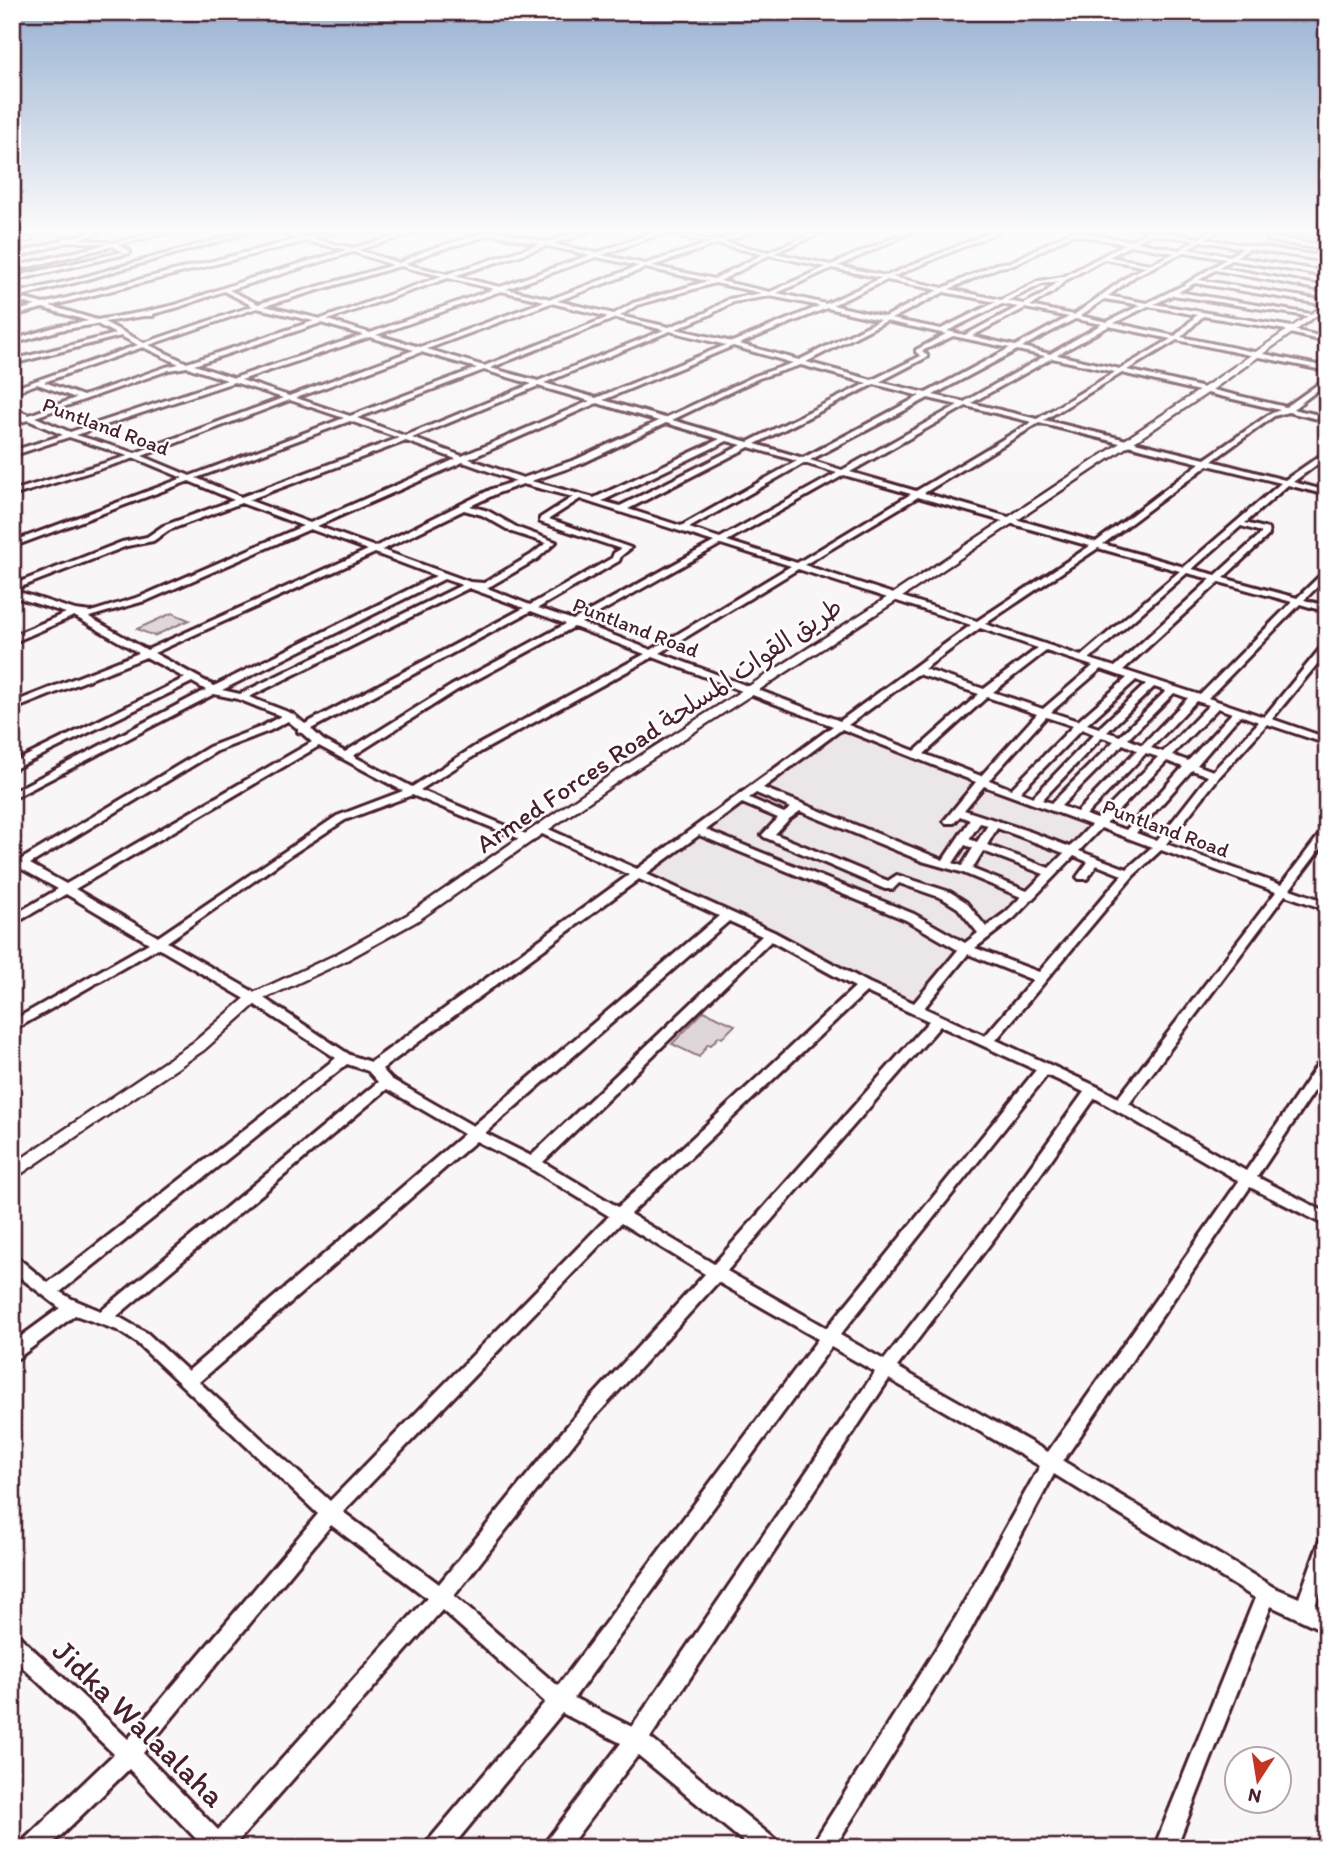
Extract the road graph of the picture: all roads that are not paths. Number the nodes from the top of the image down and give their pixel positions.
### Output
1 (83, 318) edge
2 (122, 318) edge
3 (227, 318) edge
4 (309, 318) edge
5 (326, 318) edge
6 (417, 318) edge
7 (507, 318) edge
8 (612, 318) edge
9 (618, 318) edge
10 (697, 318) edge
11 (796, 318) edge
12 (877, 318) edge
13 (890, 318) edge
14 (970, 318) edge
15 (1000, 318) edge
16 (1073, 318) edge
17 (1084, 318) edge
18 (1121, 318) edge
19 (1197, 318) edge
20 (1222, 318) edge
21 (1308, 318) edge
22 (319, 320) junction
23 (886, 320) junction
24 (98, 322) junction
25 (1109, 323) junction
26 (669, 329) junction
27 (1290, 330) junction
28 (940, 332) junction
29 (122, 334) junction
30 (952, 334) junction
31 (369, 335) junction
32 (966, 338) junction
33 (1176, 338) junction
34 (162, 340) junction
35 (1327, 340) edge
36 (12, 342) edge
37 (146, 344) junction
38 (731, 344) junction
39 (154, 348) junction
40 (1016, 348) junction
41 (133, 349) junction
42 (423, 350) junction
43 (1257, 353) junction
44 (1051, 357) junction
45 (12, 362) edge
46 (799, 363) junction
47 (186, 365) junction
48 (483, 368) junction
49 (1327, 369) edge
50 (1118, 372) junction
51 (236, 380) junction
52 (1327, 380) edge
53 (37, 382) junction
54 (871, 382) junction
55 (537, 384) junction
56 (1206, 390) junction
57 (12, 391) edge
58 (929, 396) junction
59 (83, 398) junction
60 (290, 398) junction
61 (595, 401) junction
62 (962, 405) junction
63 (12, 410) edge
64 (1287, 410) junction
65 (28, 418) junction
66 (351, 418) junction
67 (1327, 419) edge
68 (663, 421) junction
69 (1035, 422) junction
70 (12, 423) edge
71 (72, 436) junction
72 (406, 438) junction
73 (725, 439) junction
74 (1128, 442) junction
75 (748, 445) junction
76 (1327, 453) edge
77 (12, 454) edge
78 (134, 455) junction
79 (466, 458) junction
80 (803, 461) junction
81 (1205, 463) junction
82 (844, 473) junction
83 (193, 479) junction
84 (526, 482) junction
85 (1286, 483) junction
86 (1327, 492) edge
87 (12, 494) edge
88 (919, 495) junction
89 (580, 496) junction
90 (241, 499) junction
91 (595, 501) junction
92 (464, 507) junction
93 (621, 509) junction
94 (1007, 520) junction
95 (1241, 524) junction
96 (311, 526) junction
97 (683, 528) junction
98 (720, 542) junction
99 (12, 545) edge
100 (1097, 545) junction
101 (375, 550) junction
102 (797, 567) junction
103 (1187, 569) junction
104 (1327, 572) edge
105 (442, 576) junction
106 (1219, 579) junction
107 (468, 585) junction
108 (12, 588) edge
109 (12, 593) edge
110 (895, 597) junction
111 (1296, 600) junction
112 (531, 608) junction
113 (1327, 609) edge
114 (74, 613) junction
115 (573, 624) junction
116 (978, 625) junction
117 (12, 640) edge
118 (1327, 646) edge
119 (1045, 647) junction
120 (147, 653) junction
121 (651, 654) junction
122 (1083, 659) junction
123 (1100, 665) junction
124 (917, 670) junction
125 (1116, 670) junction
126 (1134, 677) junction
127 (191, 679) junction
128 (1153, 682) junction
129 (748, 689) junction
130 (1173, 689) junction
131 (215, 691) junction
132 (986, 693) junction
133 (241, 697) junction
134 (1198, 698) junction
135 (1216, 704) junction
136 (12, 707) edge
137 (1239, 711) junction
138 (1044, 713) junction
139 (289, 716) junction
140 (1266, 720) junction
141 (840, 725) junction
142 (1080, 725) junction
143 (302, 730) junction
144 (1100, 733) junction
145 (1121, 740) junction
146 (1327, 740) edge
147 (319, 742) junction
148 (1143, 747) junction
149 (347, 755) junction
150 (916, 756) junction
151 (1165, 756) junction
152 (1189, 765) junction
153 (12, 768) edge
154 (1214, 775) junction
155 (984, 781) junction
156 (753, 788) junction
157 (412, 791) junction
158 (1013, 793) junction
159 (12, 796) edge
160 (742, 799) junction
161 (1035, 801) junction
162 (798, 808) junction
163 (1053, 808) junction
164 (785, 817) junction
165 (954, 817) joint
166 (1078, 817) junction
167 (977, 818) junction
168 (995, 823) junction
169 (1099, 825) junction
170 (542, 830) junction
171 (697, 830) junction
172 (1327, 832) edge
173 (1128, 835) junction
174 (529, 839) junction
175 (962, 840) junction
176 (981, 846) junction
177 (1158, 846) junction
178 (1072, 851) junction
179 (1095, 860) junction
180 (16, 864) edge
181 (946, 865) junction
182 (965, 870) junction
183 (1052, 873) junction
184 (1129, 874) junction
185 (638, 875) junction
186 (1083, 877) dead end
187 (890, 886) junction
188 (70, 890) junction
189 (1281, 890) junction
190 (1028, 896) junction
191 (873, 903) junction
192 (1327, 906) edge
193 (728, 915) junction
194 (12, 921) edge
195 (986, 934) junction
196 (770, 935) junction
197 (158, 943) junction
198 (966, 949) junction
199 (1041, 978) junction
200 (864, 986) junction
201 (254, 998) junction
202 (916, 1009) junction
203 (937, 1020) junction
204 (12, 1027) edge
205 (988, 1041) junction
206 (345, 1058) junction
207 (1327, 1060) edge
208 (373, 1068) junction
209 (1045, 1068) junction
210 (386, 1082) junction
211 (1093, 1090) junction
212 (1120, 1106) junction
213 (475, 1134) junction
214 (533, 1163) junction
215 (12, 1174) edge
216 (1248, 1179) junction
217 (619, 1215) junction
218 (1326, 1217) edge
219 (12, 1262) edge
220 (716, 1273) junction
221 (50, 1292) junction
222 (73, 1307) junction
223 (105, 1317) junction
224 (828, 1338) junction
225 (12, 1353) edge
226 (887, 1368) junction
227 (188, 1381) junction
228 (1051, 1462) junction
229 (330, 1513) junction
230 (1327, 1546) edge
231 (1266, 1594) junction
232 (441, 1597) junction
233 (1304, 1610) junction
234 (1327, 1623) edge
235 (12, 1643) edge
236 (559, 1701) junction
237 (635, 1740) junction
238 (129, 1754) junction
239 (218, 1847) edge
240 (32, 1848) edge
241 (437, 1848) edge
242 (555, 1848) edge
243 (768, 1848) edge
244 (821, 1848) edge
245 (1165, 1848) edge

1 - 24 street
2 - 24 street
3 - 34 street
4 - 22 street
5 - 22 street
6 - 31 street
7 - 42 street
8 - 48 street
9 - 26 street
10 - 26 street
11 - 38 street
12 - 23 street
13 - 23 street
14 - 28 street
15 - 32 street
16 - 40 street
17 - 25 street
18 - 25 street
19 - 33 street
20 - 27 street
21 - 27 street, Armed Forces Road طريق القوات المسلحة
22 - 31 street
22 - 47 street
23 - 28 street
23 - 46 street
24 - 29 street
24 - 36 street
25 - 33 street
25 - 44 street
26 - 38 street
26 - 55 street
27 - 35 street
27 - 43 street, Armed Forces Road طريق القوات المسلحة
28 - 30 street
29 - 37 street
29 - 45 street
30 - 32 street
30 - 54 street
31 - 42 street
31 - 51 street
32 - 40 street
33 - 43 street
33 - 50 street
34 - 37 street
34 - 39 street
37 - 39 street
37 - 41 street
38 - 46 street
38 - 61 street
39 - 41 street
39 - 47 street
40 - 44 street
40 - 58 street
41 - 53 street
42 - 48 street
42 - 60 street
43 - 49 street
43 - 56 street, Armed Forces Road طريق القوات المسلحة
44 - 50 street
44 - 62 street
46 - 54 street
46 - 68 street
47 - 51 street
47 - 59 street
48 - 55 street
48 - 66 street
50 - 56 street
50 - 69 street
51 - 60 street
51 - 71 street
52 - 64 street
53 - 57 street
53 - 59 street
54 - 58 street
54 - 75 street
55 - 61 street
55 - 72 street
56 - 64 street
56 - 74 street, Armed Forces Road طريق القوات المسلحة
58 - 62 street
58 - 80 street
59 - 65 street
60 - 66 street
60 - 78 street
61 - 68 street
61 - 79 street
62 - 69 street
62 - 82 street
63 - 65 street, Puntland Road
64 - 67 street
64 - 81 street
65 - 70 street
65 - 71 street, Puntland Road
66 - 72 street
66 - 83 street
68 - 73 street
68 - 84 street
69 - 74 street
69 - 88 street
71 - 77 street
71 - 78 street, Puntland Road
72 - 79 street
72 - 90 street
73 - 75 street
73 - 91 street
74 - 81 street
74 - 94 street, Armed Forces Road طريق القوات المسلحة
75 - 80 street
75 - 93 street
76 - 85 street
78 - 83 street, Puntland Road
78 - 87 street
79 - 84 street
79 - 96 street
80 - 82 street
80 - 97 street
81 - 85 street
81 - 100 street
82 - 88 street
82 - 98 street
83 - 90 street, Puntland Road
83 - 99 street
84 - 89 street
84 - 92 street
85 - 86 street
85 - 95 street
88 - 94 street
88 - 102 street
89 - 91 street
89 - 112 street
90 - 96 street, Puntland Road
90 - 108 street
91 - 93 street
92 - 101 street
92 - 107 street
93 - 97 street
94 - 100 street
94 - 110 street, Armed Forces Road طريق القوات المسلحة
95 - 103 street
95 - 106 street
96 - 101 street, Puntland Road
96 - 114 street
97 - 98 street
98 - 102 street
98 - 115 street
100 - 103 street
100 - 116 street
101 - 105 street, Puntland Road
101 - 120 street
102 - 110 street
102 - 121 street
103 - 106 street
103 - 122 street
104 - 111 street
105 - 107 street, Puntland Road
105 - 131 street
106 - 111 street
106 - 125 street
107 - 112 street, Puntland Road
107 - 133 street
109 - 114 street
110 - 116 street
110 - 129 street, Armed Forces Road طريق القوات المسلحة
111 - 113 street
111 - 134 street
112 - 115 street, Puntland Road
112 - 143 street
114 - 117 street
114 - 120 street
115 - 121 street, Puntland Road
115 - 149 street
116 - 119 street
116 - 124 street
118 - 140 street
119 - 122 street
119 - 132 street
120 - 127 street
120 - 136 street
121 - 129 street, Puntland Road
121 - 157 street
122 - 123 street
123 - 125 street
123 - 138 street
124 - 132 street
124 - 141 street
125 - 126 street
126 - 128 street
126 - 142 street
127 - 131 street
127 - 153 street
128 - 130 street
128 - 144 street
129 - 141 street, Puntland Road
129 - 170 street, Armed Forces Road طريق القوات المسلحة
130 - 134 street
130 - 145 street
131 - 133 street
131 - 159 street
132 - 138 street
132 - 150 street
133 - 139 street
134 - 135 street
134 - 148 street
135 - 137 street
135 - 151 street
137 - 140 street
137 - 152 street
138 - 142 street
138 - 155 street
139 - 143 street
139 - 180 street
140 - 146 street
140 - 154 street
141 - 150 street, Puntland Road
141 - 156 street
142 - 144 street
142 - 158 street
143 - 147 street
144 - 145 street
144 - 161 street
145 - 148 street
145 - 163 street
147 - 149 street
147 - 188 street
148 - 151 street
148 - 166 street
149 - 157 street
150 - 155 street, Puntland Road
151 - 152 street
151 - 169 street
152 - 154 street
152 - 173 street
154 - 177 street
155 - 158 street, Puntland Road
155 - 165 street
156 - 160 street
156 - 162 street
157 - 174 street
157 - 197 street
158 - 161 street, Puntland Road
160 - 164 street
160 - 171 street
161 - 163 street, Puntland Road
162 - 164 street
162 - 181 street
163 - 166 street, Puntland Road
164 - 187 street
165 - 167 street
166 - 169 street, Puntland Road
167 - 168 street
167 - 175 street
168 - 176 street
168 - 178 street
169 - 173 street, Puntland Road
169 - 178 street
170 - 174 street, Armed Forces Road طريق القوات المسلحة
170 - 185 street
171 - 185 street
171 - 191 street
172 - 189 street
173 - 177 street, Puntland Road
174 - 201 street, Armed Forces Road طريق القوات المسلحة
175 - 176 street
175 - 181 street
176 - 182 street
176 - 183 street
177 - 184 street
177 - 189 street, Puntland Road
178 - 179 street
178 - 183 street
179 - 184 street
179 - 186 street
180 - 188 street
181 - 182 street
182 - 190 street
183 - 190 street
184 - 199 street
185 - 193 street
185 - 208 street
187 - 191 street
187 - 195 street
188 - 194 street
188 - 197 street
189 - 192 street, Puntland Road
189 - 212 street
190 - 195 street
191 - 198 street
193 - 196 street
193 - 213 street
195 - 198 street
196 - 200 street
196 - 214 street
197 - 201 street
197 - 204 street
198 - 199 street
198 - 202 street
199 - 205 street
200 - 202 street
200 - 217 street
201 - 206 street
201 - 215 street, Armed Forces Road طريق القوات المسلحة
202 - 203 street
203 - 205 street
203 - 220 street
205 - 209 street
206 - 208 street
206 - 221 street
207 - 216 street
208 - 210 street
209 - 211 street
209 - 224 street
210 - 213 street
210 - 223 street
211 - 212 street
211 - 226 street
212 - 216 street
213 - 214 street
213 - 227 street
214 - 217 street
216 - 218 street
216 - 228 street
217 - 220 street
217 - 229 street
219 - 221 street
220 - 224 street
220 - 232 street
221 - 222 street
222 - 223 street
222 - 225 street
223 - 227 street
224 - 226 street
224 - 236 street
226 - 228 street
226 - 237 street
227 - 229 street
228 - 231 street
228 - 244 street
229 - 232 street
229 - 238 street
230 - 233 street
231 - 233 street
231 - 245 street
232 - 236 street
232 - 239 street
233 - 234 street
235 - 238 street, Jidka Walaalaha
236 - 237 street
236 - 241 street
237 - 242 street
237 - 243 street
238 - 239 street, Jidka Walaalaha
238 - 240 street

